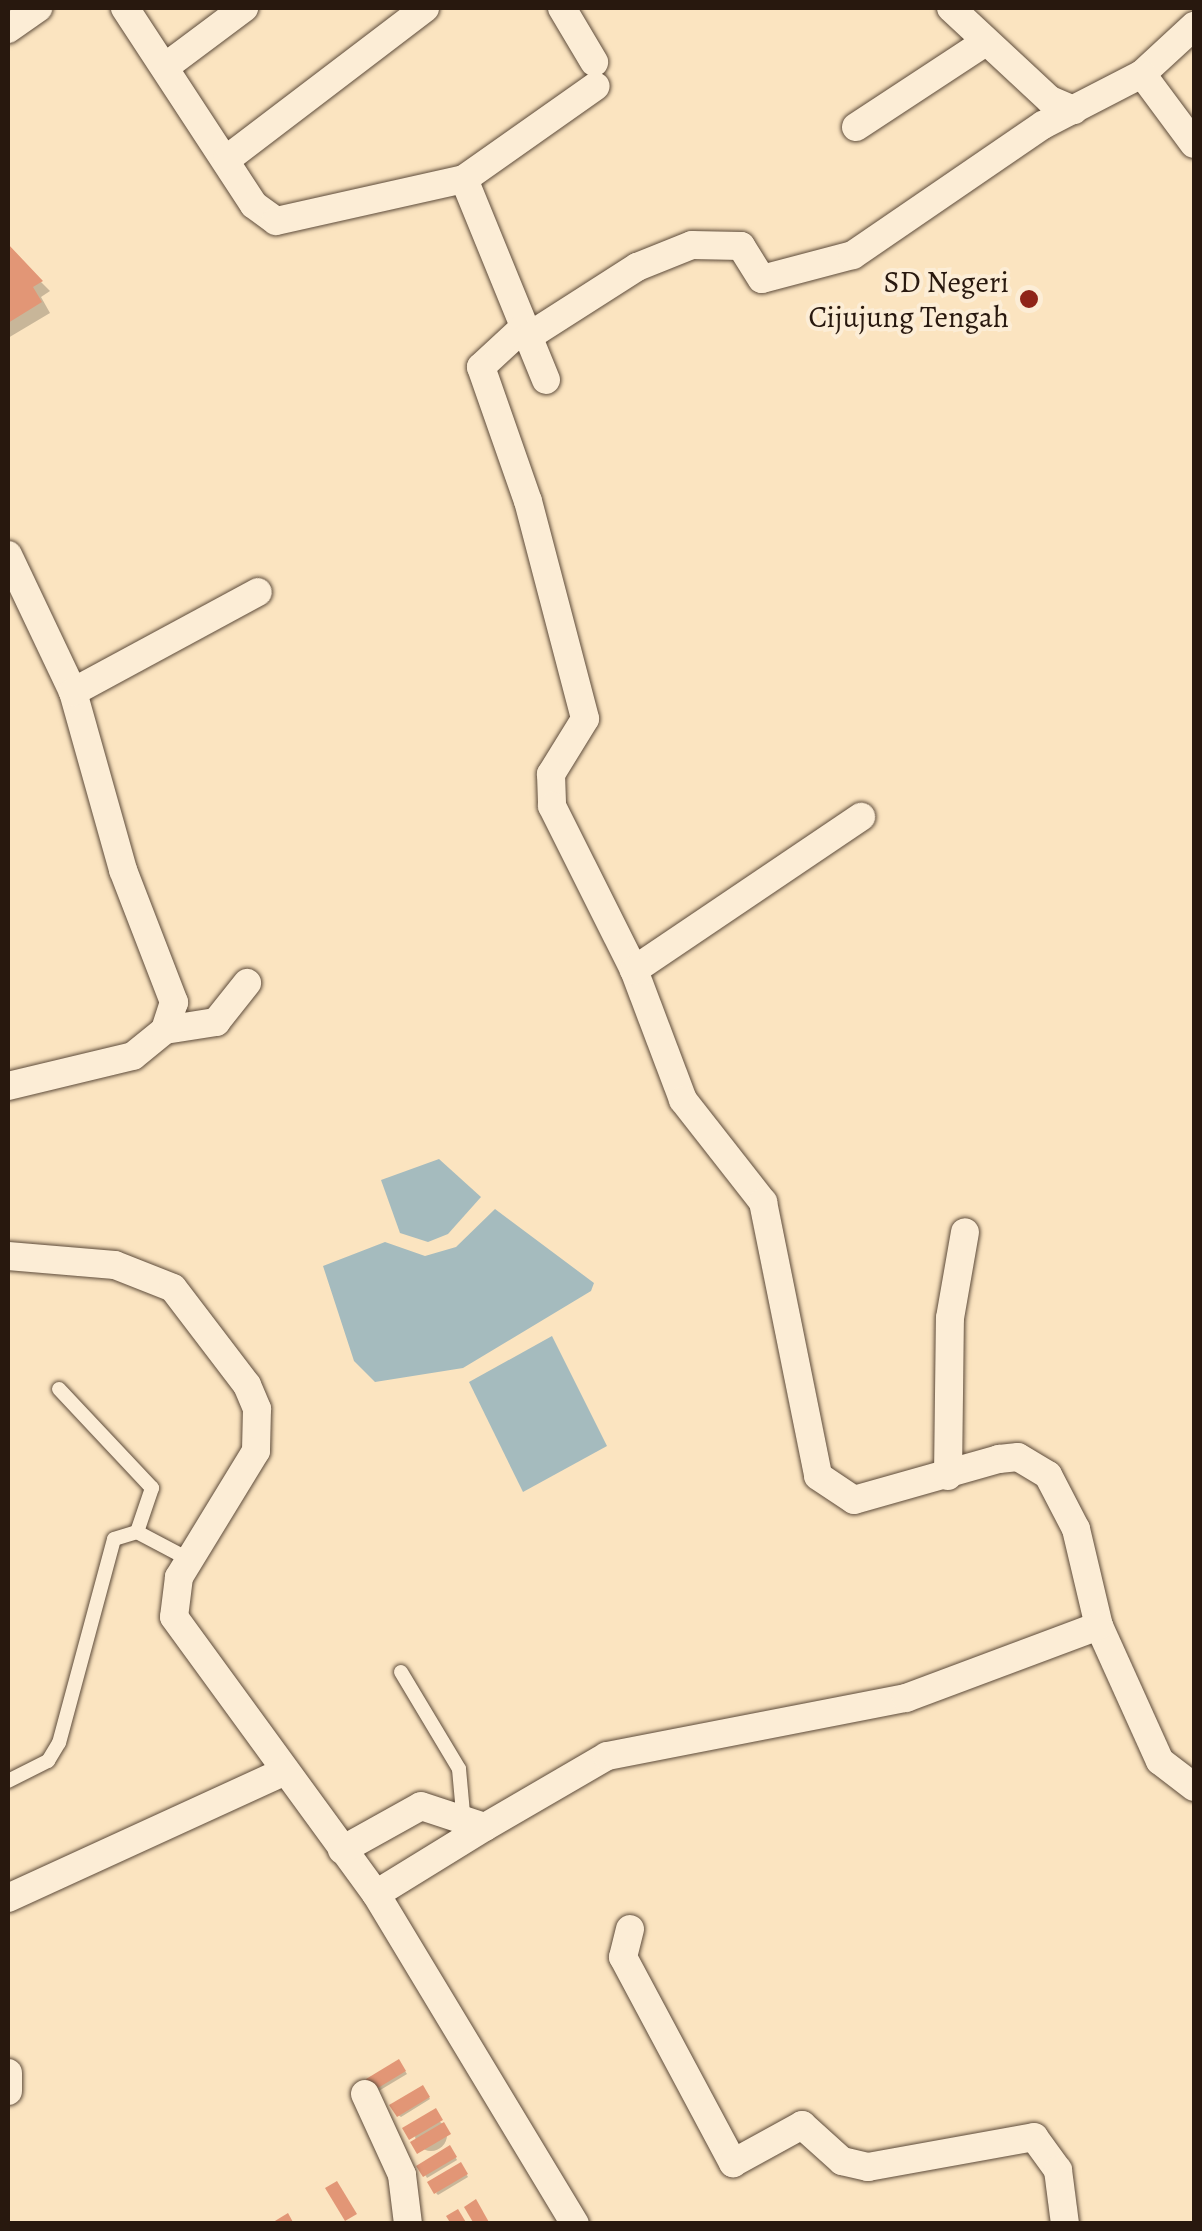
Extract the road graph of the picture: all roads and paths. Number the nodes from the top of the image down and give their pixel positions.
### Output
1 (38, 8) edge
2 (125, 8) edge
3 (244, 8) edge
4 (425, 8) edge
5 (562, 8) edge
6 (952, 8) edge
7 (1194, 26) edge
8 (8, 29) edge
9 (984, 42) junction
10 (165, 67) junction
11 (1142, 74) junction
12 (1074, 110) junction
13 (856, 127) dead end
14 (1194, 144) edge
15 (226, 159) junction
16 (464, 180) junction
17 (524, 334) junction
18 (546, 380) dead end
19 (8, 555) edge
20 (258, 592) dead end
21 (73, 692) junction
22 (861, 817) dead end
23 (634, 970) junction
24 (248, 983) dead end
25 (165, 1030) junction
26 (8, 1086) edge
27 (966, 1232) dead end
28 (8, 1256) edge
29 (59, 1390) dead end
30 (948, 1476) junction
31 (136, 1532) junction
32 (190, 1560) junction
33 (1099, 1626) junction
34 (402, 1672) dead end
35 (282, 1772) junction
36 (8, 1781) edge
37 (1194, 1788) edge
38 (474, 1820) junction
39 (342, 1850) junction
40 (376, 1894) junction
41 (8, 1898) edge
42 (630, 1929) dead end
43 (8, 2072) edge
44 (8, 2092) edge
45 (365, 2094) dead end
46 (408, 2224) edge
47 (575, 2224) edge
48 (1065, 2224) edge

1 - 8 street
2 - 10 street
3 - 10 street
4 - 15 street
5 - 16 street
6 - 9 street
7 - 11 street
9 - 12 street
9 - 13 street
10 - 15 street
11 - 12 street
11 - 14 street
12 - 17 street
15 - 16 street
16 - 17 street
17 - 18 street
17 - 23 street
19 - 21 street
20 - 21 street
21 - 25 street
22 - 23 street
23 - 30 street
24 - 25 street
25 - 26 street
27 - 30 street
28 - 32 street
29 - 31 lane
30 - 33 street
31 - 32 lane
31 - 36 lane
32 - 35 street
33 - 37 street
33 - 38 street
34 - 38 lane
35 - 39 street
35 - 41 street
38 - 39 street
38 - 40 street
39 - 40 street
40 - 47 street
42 - 48 street
43 - 44 street
45 - 46 street

